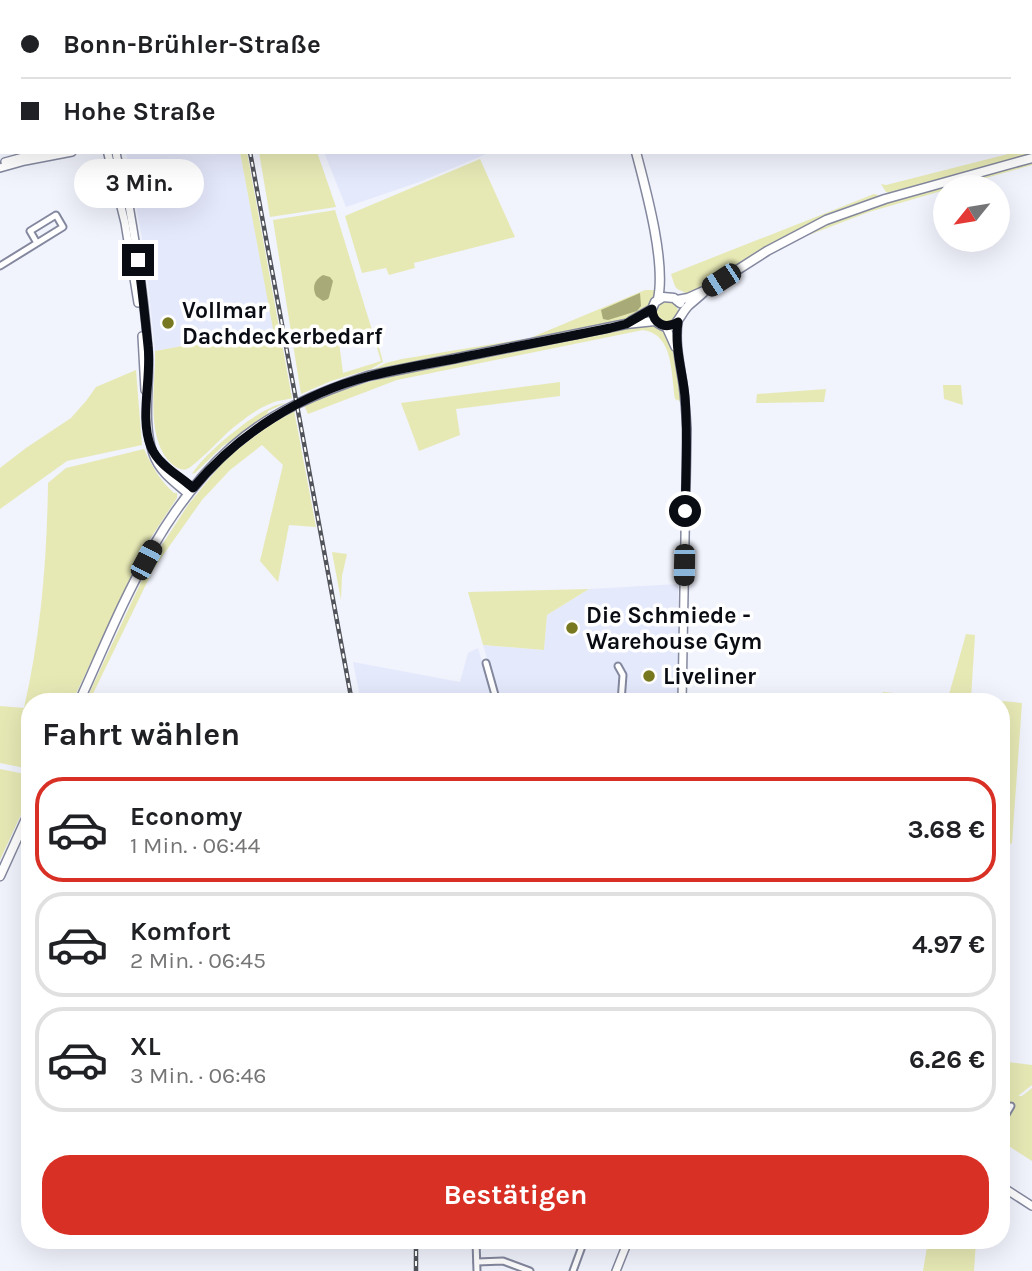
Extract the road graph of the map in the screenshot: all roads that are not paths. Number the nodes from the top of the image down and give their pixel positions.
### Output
1 (36, 154) edge
2 (62, 154) edge
3 (110, 154) edge
4 (636, 154) edge
5 (1032, 158) edge
6 (0, 166) edge
7 (37, 243) junction
8 (659, 265) junction
9 (0, 266) edge
10 (706, 289) junction
11 (658, 299) junction
12 (675, 299) junction
13 (652, 309) junction
14 (680, 319) junction
15 (655, 321) junction
16 (626, 324) junction
17 (666, 327) junction
18 (679, 358) junction
19 (190, 491) junction
20 (486, 663) dead end
21 (618, 666) dead end
22 (83, 693) edge
23 (494, 693) edge
24 (622, 693) edge
25 (682, 693) edge
26 (21, 830) edge
27 (0, 876) edge
28 (1010, 1192) edge
29 (1032, 1206) edge
30 (476, 1249) edge
31 (581, 1249) edge
32 (625, 1249) edge
33 (477, 1262) junction
34 (477, 1271) edge
35 (530, 1271) edge
36 (566, 1271) edge
37 (573, 1271) edge
38 (616, 1271) edge

1 - 6 street
2 - 6 street
3 - 19 street
4 - 8 main road
5 - 10 main road
7 - 7 street
7 - 9 street
8 - 11 main road
8 - 12 main road
10 - 12 main road
10 - 14 main road
11 - 12 main road
11 - 13 main road
12 - 14 main road
13 - 15 main road
13 - 16 main road
14 - 17 main road
14 - 18 street
15 - 16 main road
15 - 17 main road
16 - 19 main road
17 - 18 street
18 - 25 street
19 - 22 main road
20 - 23 street
21 - 24 street
26 - 27 main road
28 - 29 street
30 - 33 street
31 - 37 street
32 - 38 street
33 - 34 street
33 - 35 street
36 - 37 street

